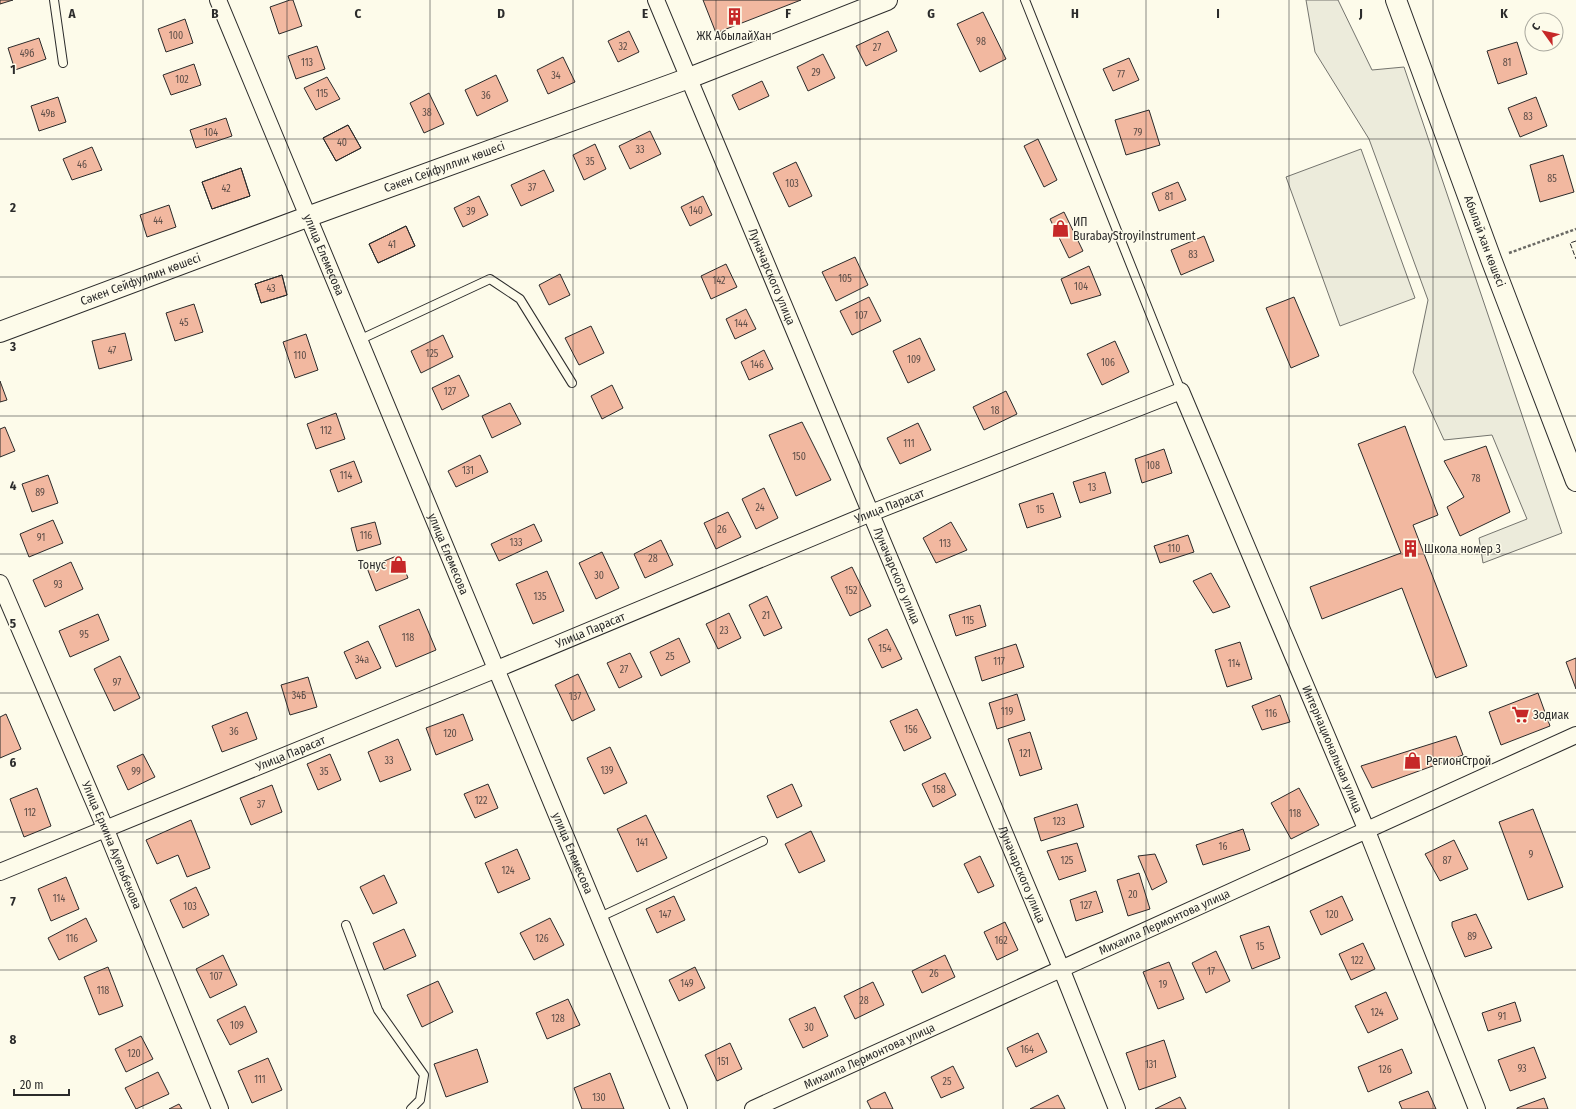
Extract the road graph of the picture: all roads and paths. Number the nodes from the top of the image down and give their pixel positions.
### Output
1 (54, 0) edge
2 (218, 0) edge
3 (656, 0) edge
4 (887, 0) edge
5 (1025, 0) edge
6 (1396, 0) edge
7 (63, 63) dead end
8 (689, 78) junction
9 (307, 217) junction
10 (1576, 229) edge
11 (1491, 259) junction
12 (0, 332) edge
13 (359, 340) junction
14 (572, 383) dead end
15 (1181, 391) junction
16 (1576, 481) edge
17 (871, 513) junction
18 (0, 583) edge
19 (497, 669) junction
20 (1576, 735) edge
21 (106, 830) junction
22 (1367, 831) junction
23 (763, 841) dead end
24 (0, 872) edge
25 (600, 917) junction
26 (346, 925) dead end
27 (1061, 968) junction
28 (220, 1109) edge
29 (411, 1109) edge
30 (679, 1109) edge
31 (753, 1109) edge
32 (1117, 1109) edge
33 (1477, 1109) edge

1 - 7 lane
2 - 9 street, улица Елемесова
3 - 8 street, Луначарского улица
4 - 8 street, Сәкен Сейфуллин көшесі
5 - 15 lane
6 - 11 street, Абылай хан көшесі
8 - 9 street, Сәкен Сейфуллин көшесі
8 - 17 street, Луначарского улица
9 - 12 street, Сәкен Сейфуллин көшесі
9 - 13 street, улица Елемесова
10 - 11 path
11 - 16 street, Абылай хан көшесі
13 - 14 lane
13 - 19 street, улица Елемесова
15 - 17 street, Улица Парасат
15 - 22 street, Интернациональная улица
17 - 19 street, Улица Парасат
17 - 27 street, Луначарского улица
18 - 21 street, Улица Еркина Ауельбекова
19 - 21 street, Улица Парасат
19 - 25 street, улица Елемесова
20 - 22 street, Михаила Лермонтова улица
21 - 24 street, Улица Парасат
21 - 28 street, Улица Еркина Ауельбекова
22 - 27 street, Михаила Лермонтова улица
22 - 33 street, Интернациональная улица
23 - 25 lane
25 - 30 street, улица Елемесова
26 - 29 lane
27 - 31 street, Михаила Лермонтова улица
27 - 32 street, Луначарского улица

